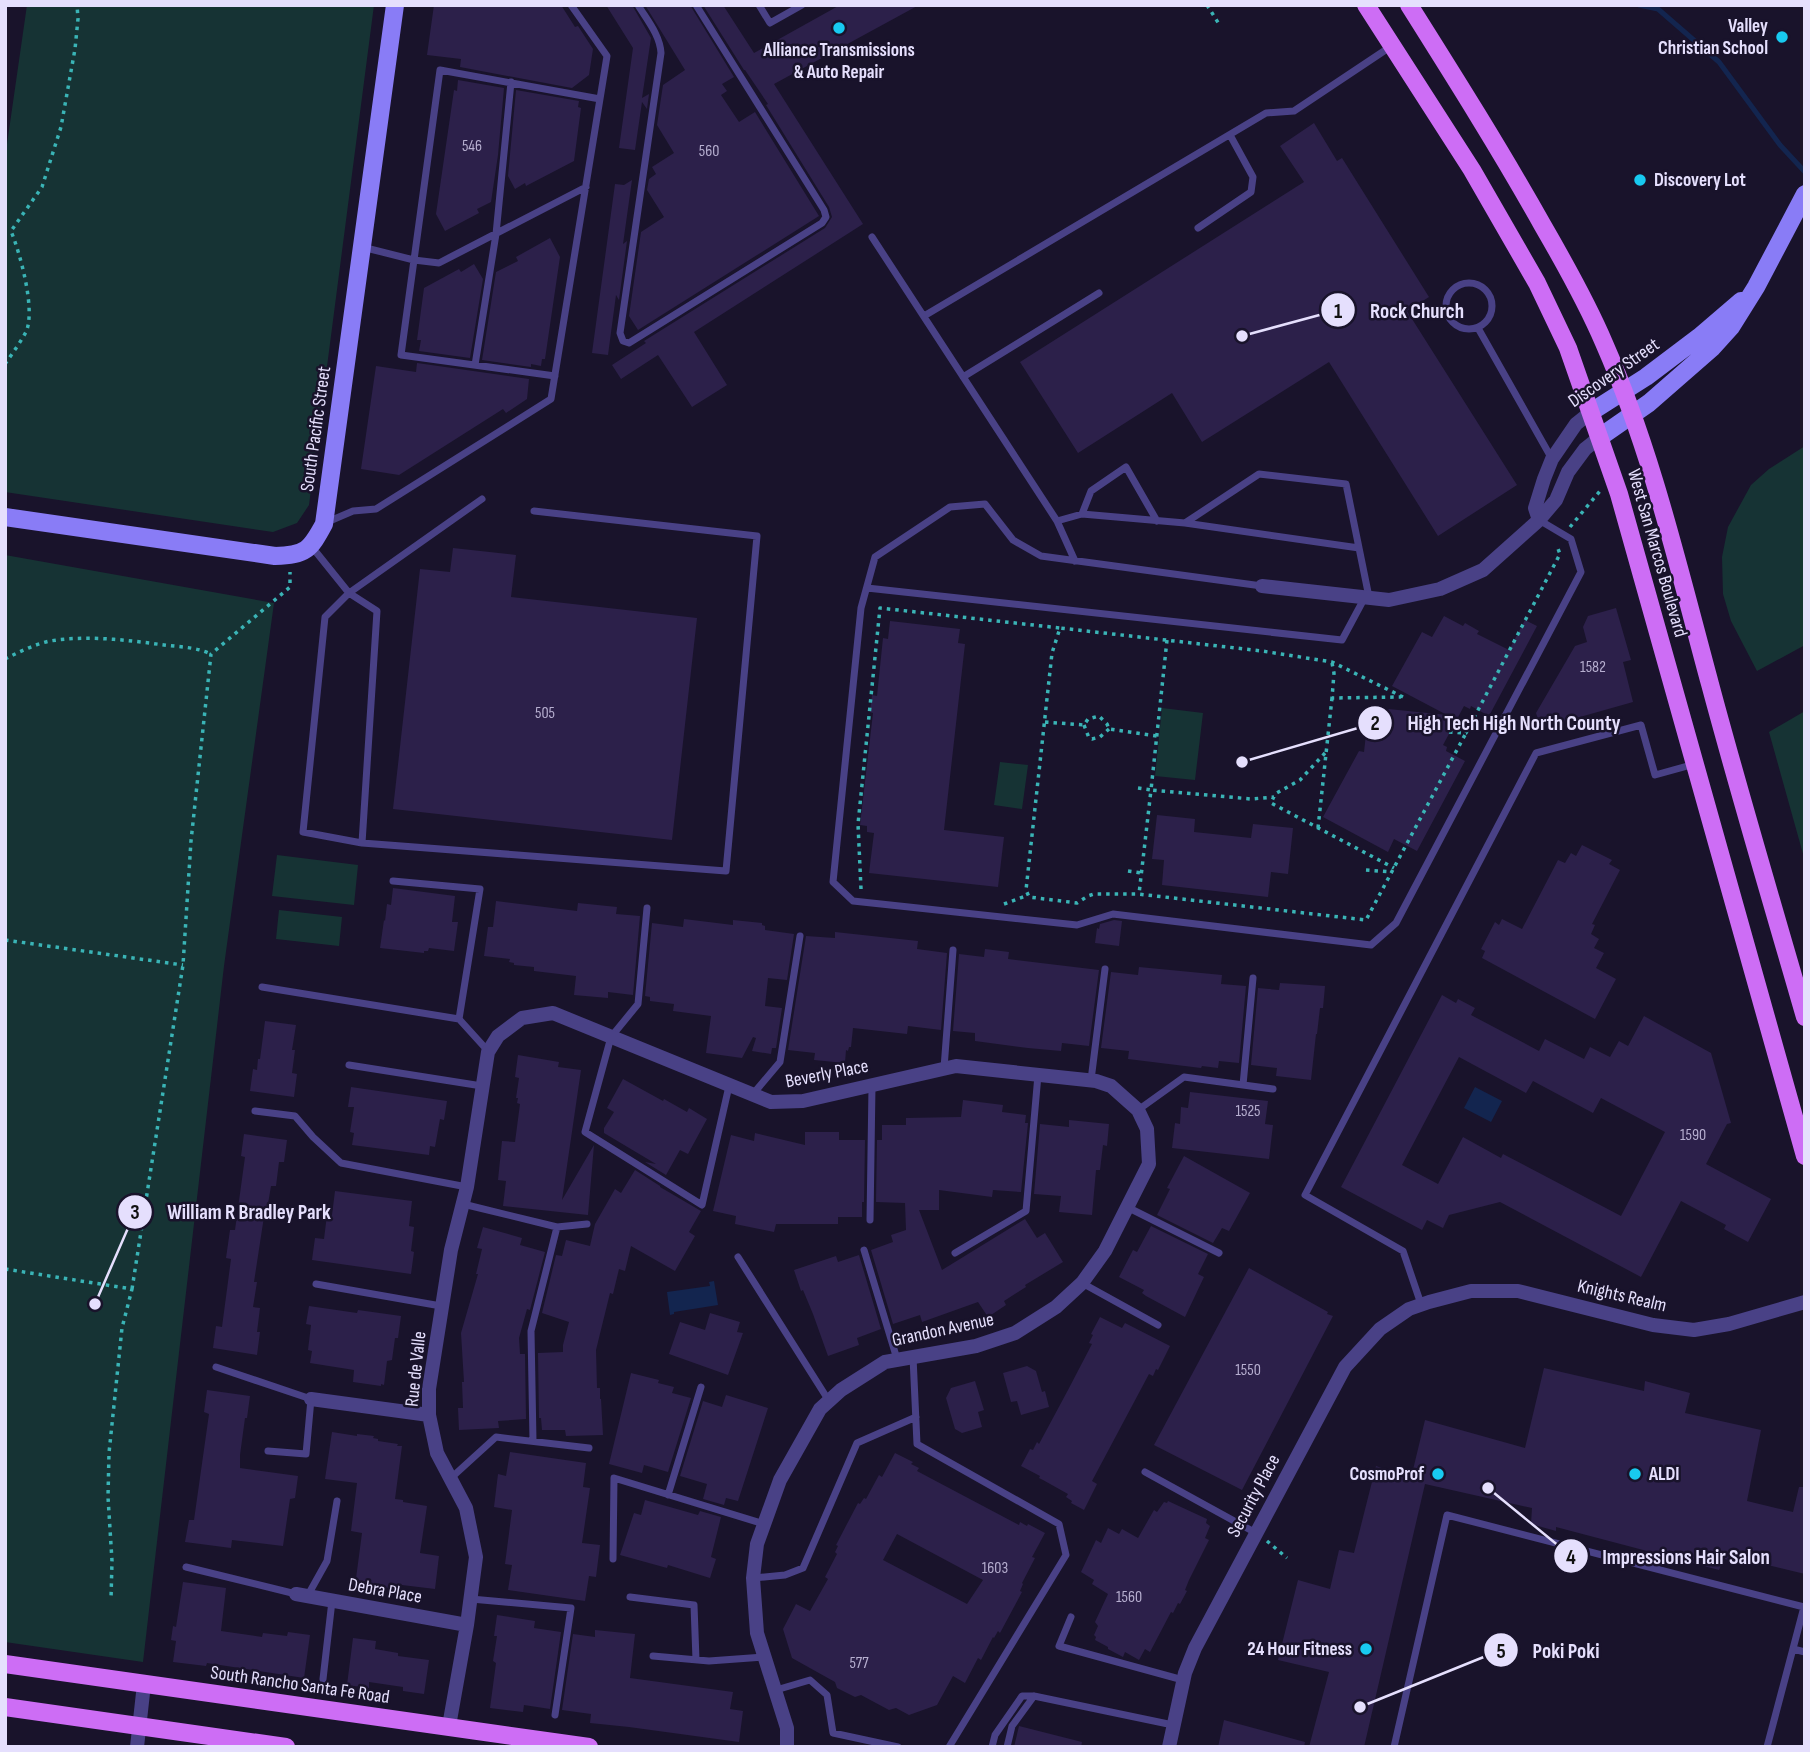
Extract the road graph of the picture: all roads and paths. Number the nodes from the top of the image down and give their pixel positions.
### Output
1 (76, 5) edge
2 (395, 5) edge
3 (571, 5) edge
4 (638, 5) edge
5 (696, 5) edge
6 (759, 5) edge
7 (802, 5) edge
8 (1207, 5) edge
9 (1366, 5) edge
10 (1409, 5) edge
11 (1219, 24) dead end
12 (1392, 46) junction
13 (512, 82) junction
14 (600, 99) junction
15 (1230, 135) junction
16 (586, 187) junction
17 (1802, 198) edge
18 (1198, 228) dead end
19 (496, 233) junction
20 (872, 237) dead end
21 (362, 247) junction
22 (414, 260) junction
23 (1756, 287) junction
24 (1100, 293) dead end
25 (924, 316) junction
26 (1478, 328) junction
27 (5, 364) edge
28 (475, 365) junction
29 (555, 376) junction
30 (963, 377) junction
31 (1623, 392) junction
32 (1591, 412) junction
33 (1632, 415) junction
34 (1600, 437) junction
35 (1552, 459) junction
36 (1600, 491) dead end
37 (482, 499) dead end
38 (534, 511) dead end
39 (1082, 514) junction
40 (5, 517) edge
41 (1539, 520) junction
42 (1057, 521) junction
43 (1157, 521) junction
44 (1185, 523) junction
45 (324, 524) junction
46 (1564, 534) junction
47 (312, 547) junction
48 (1359, 548) junction
49 (291, 556) junction
50 (1075, 561) junction
51 (1262, 586) joint
52 (867, 588) junction
53 (349, 593) junction
54 (1367, 597) junction
55 (981, 612) dead end
56 (980, 619) junction
57 (1060, 628) junction
58 (1167, 640) junction
59 (211, 654) junction
60 (5, 659) edge
61 (1332, 662) junction
62 (1332, 698) junction
63 (1044, 722) junction
64 (1084, 725) junction
65 (1109, 729) junction
66 (1449, 732) dead end
67 (1466, 733) junction
68 (1157, 736) junction
69 (1325, 753) junction
70 (1695, 764) junction
71 (1138, 788) dead end
72 (1151, 790) junction
73 (1274, 797) junction
74 (1318, 829) junction
75 (362, 843) junction
76 (1366, 870) dead end
77 (1393, 870) junction
78 (1128, 872) dead end
79 (1141, 873) junction
80 (393, 881) dead end
81 (873, 890) dead end
82 (1139, 894) junction
83 (1028, 895) junction
84 (1000, 906) dead end
85 (647, 908) dead end
86 (800, 936) dead end
87 (5, 940) edge
88 (953, 950) dead end
89 (183, 965) junction
90 (1105, 969) dead end
91 (1253, 978) dead end
92 (262, 987) dead end
93 (1805, 1017) edge
94 (459, 1019) junction
95 (611, 1037) junction
96 (488, 1052) junction
97 (349, 1065) dead end
98 (944, 1069) junction
99 (1038, 1075) junction
100 (1091, 1080) junction
101 (872, 1085) junction
102 (1243, 1085) junction
103 (483, 1086) junction
104 (729, 1086) junction
105 (1273, 1089) dead end
106 (752, 1095) junction
107 (1138, 1110) junction
108 (255, 1111) dead end
109 (1805, 1156) edge
110 (467, 1187) junction
111 (463, 1205) junction
112 (1127, 1207) junction
113 (870, 1220) dead end
114 (587, 1224) dead end
115 (557, 1227) junction
116 (864, 1250) dead end
117 (955, 1253) dead end
118 (1219, 1253) dead end
119 (738, 1257) dead end
120 (5, 1269) edge
121 (316, 1283) dead end
122 (1082, 1283) junction
123 (132, 1289) junction
124 (1805, 1301) edge
125 (1425, 1303) junction
126 (442, 1306) junction
127 (1158, 1325) dead end
128 (913, 1357) junction
129 (897, 1360) junction
130 (216, 1367) dead end
131 (701, 1387) dead end
132 (311, 1399) junction
133 (829, 1401) junction
134 (429, 1415) junction
135 (916, 1417) junction
136 (533, 1441) junction
137 (589, 1448) dead end
138 (268, 1451) dead end
139 (1146, 1472) dead end
140 (451, 1479) junction
141 (668, 1495) junction
142 (337, 1501) dead end
143 (764, 1524) junction
144 (1256, 1533) junction
145 (1287, 1558) dead end
146 (613, 1559) dead end
147 (186, 1567) dead end
148 (753, 1578) junction
149 (302, 1595) junction
150 (630, 1597) dead end
151 (111, 1599) dead end
152 (471, 1599) junction
153 (332, 1601) junction
154 (1071, 1617) dead end
155 (467, 1625) junction
156 (1793, 1649) junction
157 (1805, 1652) edge
158 (653, 1657) dead end
159 (765, 1657) junction
160 (696, 1660) junction
161 (5, 1664) edge
162 (323, 1679) dead end
163 (1184, 1680) junction
164 (144, 1684) junction
165 (776, 1690) junction
166 (1034, 1696) junction
167 (5, 1707) edge
168 (555, 1715) dead end
169 (139, 1726) junction
170 (449, 1726) junction
171 (1173, 1726) junction
172 (137, 1747) edge
173 (286, 1747) edge
174 (589, 1747) edge
175 (787, 1747) edge
176 (898, 1747) edge
177 (949, 1747) edge
178 (992, 1747) edge
179 (1006, 1747) edge
180 (1169, 1747) edge
181 (1394, 1747) edge
182 (1767, 1747) edge

1 - 27 path
2 - 21 street, South Pacific Street
3 - 14 lane
4 - 5 lane
6 - 7 lane
8 - 11 path
9 - 12 main road, West San Marcos Boulevard
10 - 31 main road, West San Marcos Boulevard
12 - 15 lane
12 - 32 main road, West San Marcos Boulevard
13 - 14 lane
13 - 19 lane
13 - 22 lane
14 - 16 lane
15 - 18 lane
15 - 25 lane
16 - 19 lane
16 - 29 lane
17 - 23 street, Discovery Street
19 - 22 lane
19 - 28 lane
20 - 25 lane
21 - 22 lane
21 - 45 street, South Pacific Street
22 - 28 lane
23 - 31 street, Discovery Street
23 - 33 street, Discovery Street
24 - 30 lane
25 - 30 lane
26 - 26 lane
26 - 35 lane
28 - 29 lane
29 - 45 lane
30 - 42 lane
31 - 32 street, Discovery Street
31 - 33 main road, West San Marcos Boulevard
32 - 34 main road, West San Marcos Boulevard
32 - 35 street, Discovery Street
33 - 34 street, Discovery Street
33 - 93 main road, West San Marcos Boulevard
34 - 41 street, Discovery Street
34 - 70 main road, West San Marcos Boulevard
35 - 41 street, Discovery Street
36 - 46 path
37 - 53 lane
38 - 75 lane
39 - 42 lane
39 - 43 lane
39 - 43 lane
40 - 49 street
41 - 46 lane
41 - 54 street, Discovery Street
42 - 50 lane
43 - 44 lane
44 - 48 lane
44 - 48 lane
45 - 47 street, South Pacific Street
46 - 52 lane
46 - 67 path
47 - 49 street
47 - 53 lane
48 - 54 lane
49 - 59 path
50 - 51 lane
50 - 52 lane
51 - 54 street, Discovery Street
52 - 54 lane
53 - 75 lane
53 - 75 lane
55 - 56 path
56 - 57 path
56 - 81 path
57 - 58 path
57 - 63 path
58 - 61 path
58 - 68 path
59 - 60 path
59 - 89 path
61 - 62 path
61 - 62 path
62 - 69 path
63 - 64 path
63 - 83 path
64 - 65 path
64 - 65 path
65 - 68 path
66 - 67 path
67 - 77 path
68 - 72 path
69 - 73 path
69 - 74 path
70 - 109 main road, West San Marcos Boulevard
70 - 125 lane
71 - 72 path
72 - 73 path
72 - 79 path
73 - 74 path
74 - 77 path
76 - 77 path
77 - 82 path
78 - 79 path
79 - 82 path
80 - 94 lane
82 - 83 path
83 - 84 path
85 - 95 lane
86 - 106 lane
87 - 89 path
88 - 98 lane
89 - 123 path
90 - 100 lane
91 - 102 lane
92 - 94 lane
94 - 96 lane
95 - 96 street, Beverly Place
95 - 104 street, Beverly Place
95 - 104 lane
96 - 103 street, Rue de Valle
97 - 103 lane
98 - 99 street, Beverly Place
98 - 101 street, Beverly Place
99 - 100 street, Beverly Place
99 - 117 lane
100 - 107 street, Beverly Place
101 - 106 street, Beverly Place
101 - 113 lane
102 - 105 lane
102 - 107 lane
103 - 110 street, Rue de Valle
104 - 106 street, Beverly Place
107 - 112 street, Grandon Avenue
108 - 110 lane
110 - 111 street, Rue de Valle
111 - 115 lane
111 - 126 street, Rue de Valle
112 - 118 lane
112 - 122 street, Grandon Avenue
114 - 115 lane
115 - 136 lane
116 - 129 lane
119 - 133 lane
120 - 123 path
121 - 126 lane
122 - 127 lane
122 - 128 street, Grandon Avenue
123 - 151 path
124 - 125 street, Knights Realm
125 - 144 street, Security Place
126 - 134 street, Rue de Valle
128 - 129 street, Grandon Avenue
128 - 135 lane
129 - 133 street, Grandon Avenue
130 - 132 lane
131 - 141 lane
132 - 134 street
132 - 138 lane
133 - 143 street, Grandon Avenue
134 - 140 street, Rue de Valle
135 - 148 lane
135 - 177 lane
136 - 137 lane
136 - 140 lane
139 - 144 lane
140 - 152 street, Rue de Valle
141 - 143 lane
141 - 146 lane
142 - 149 lane
143 - 148 street, Grandon Avenue
144 - 145 path
144 - 163 street, Security Place
147 - 149 lane
148 - 159 street, Grandon Avenue
149 - 153 street, Debra Place
150 - 160 lane
152 - 155 street, Rue de Valle
152 - 168 lane
153 - 155 street, Debra Place
153 - 162 lane
154 - 163 lane
155 - 170 street, Rue de Valle
156 - 157 lane
156 - 181 lane
156 - 182 lane
158 - 160 lane
159 - 160 lane
159 - 165 street, Grandon Avenue
161 - 164 main road, South Rancho Santa Fe Road
163 - 171 street, Security Place
164 - 169 street
164 - 170 main road, South Rancho Santa Fe Road
165 - 175 street, Grandon Avenue
165 - 176 lane
166 - 171 lane
166 - 178 lane
166 - 179 lane
167 - 169 main road
169 - 172 street
169 - 173 main road
170 - 174 main road, South Rancho Santa Fe Road
171 - 180 street, Security Place

